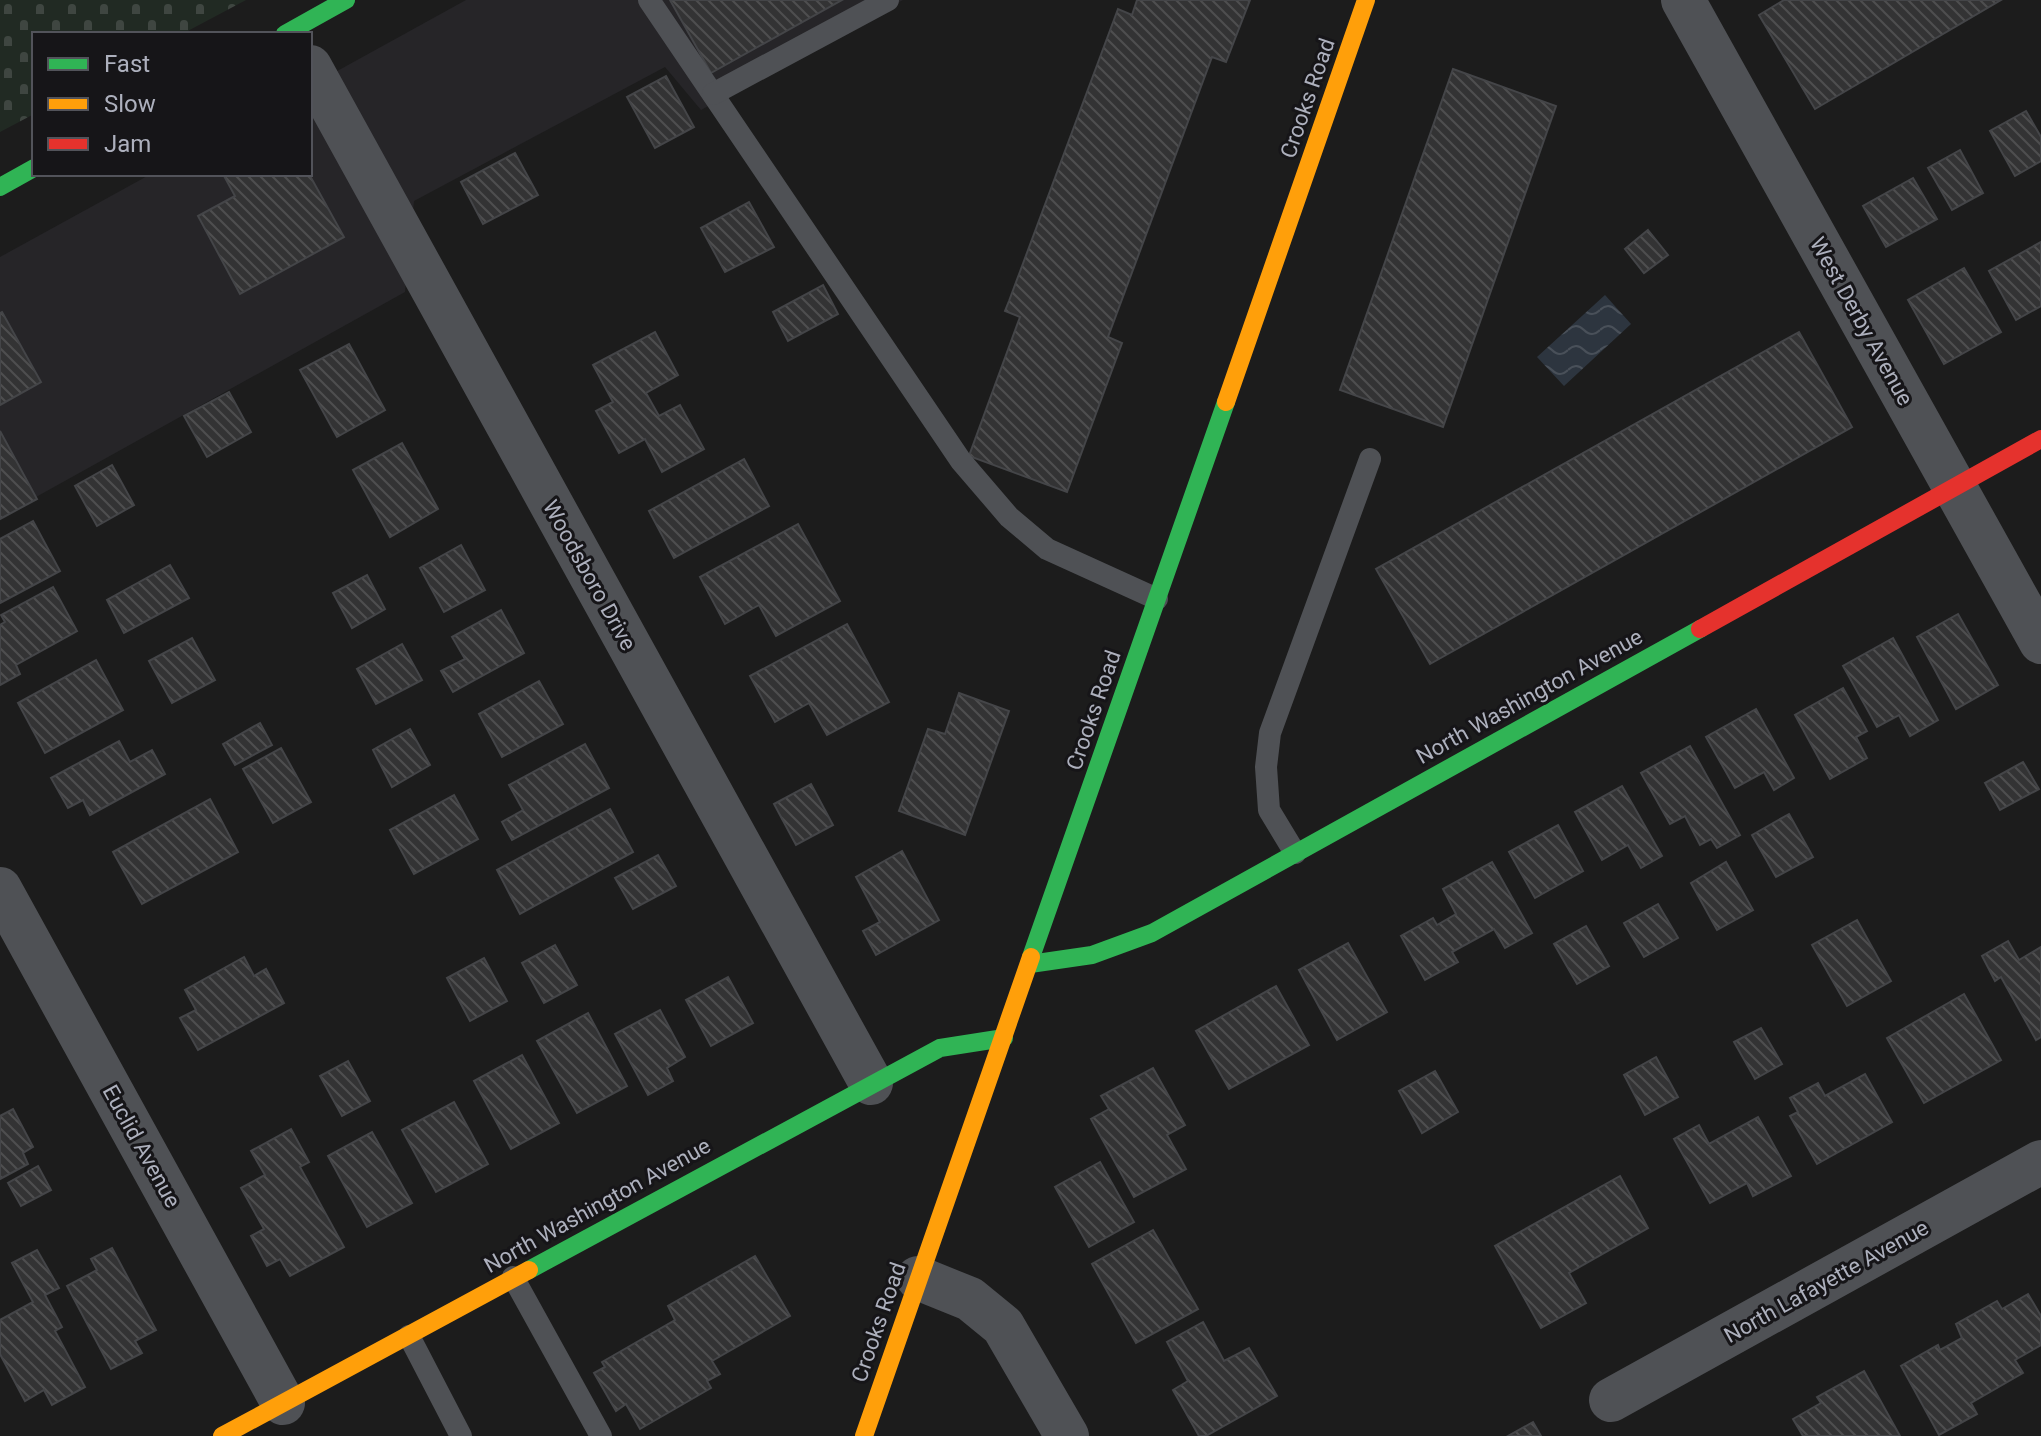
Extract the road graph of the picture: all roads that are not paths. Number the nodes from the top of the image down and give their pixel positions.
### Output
1 (346, 0) edge
2 (649, 0) edge
3 (888, 0) edge
4 (1366, 0) edge
5 (1683, 0) edge
6 (306, 32) edge
7 (312, 74) edge
8 (713, 94) junction
9 (32, 169) edge
10 (0, 187) edge
11 (2041, 439) edge
12 (1370, 459) dead end
13 (1955, 487) junction
14 (1157, 599) junction
15 (2041, 642) edge
16 (1295, 853) junction
17 (0, 889) edge
18 (1030, 964) junction
19 (1004, 1038) junction
20 (871, 1083) junction
21 (2041, 1162) edge
22 (513, 1277) junction
23 (918, 1278) junction
24 (409, 1336) junction
25 (1611, 1400) dead end
26 (283, 1403) junction
27 (222, 1436) edge
28 (461, 1436) edge
29 (601, 1436) edge
30 (864, 1436) edge
31 (1067, 1436) edge

1 - 6 street
2 - 8 lane
3 - 8 lane
4 - 14 street, Crooks Road
5 - 13 street, West Derby Avenue
7 - 20 street, Woodsboro Drive
8 - 14 lane
9 - 10 street
11 - 13 street, North Washington Avenue
12 - 16 lane
13 - 15 street, West Derby Avenue
13 - 16 street, North Washington Avenue
14 - 18 street, Crooks Road
16 - 18 street, North Washington Avenue
17 - 26 street, Euclid Avenue
18 - 19 street, Crooks Road
19 - 20 street, North Washington Avenue
19 - 23 street, Crooks Road
20 - 22 street, North Washington Avenue
21 - 25 street, North Lafayette Avenue
22 - 24 street, North Washington Avenue
22 - 29 lane
23 - 30 street, Crooks Road
23 - 31 street
24 - 26 street, North Washington Avenue
24 - 28 lane
26 - 27 street, North Washington Avenue

